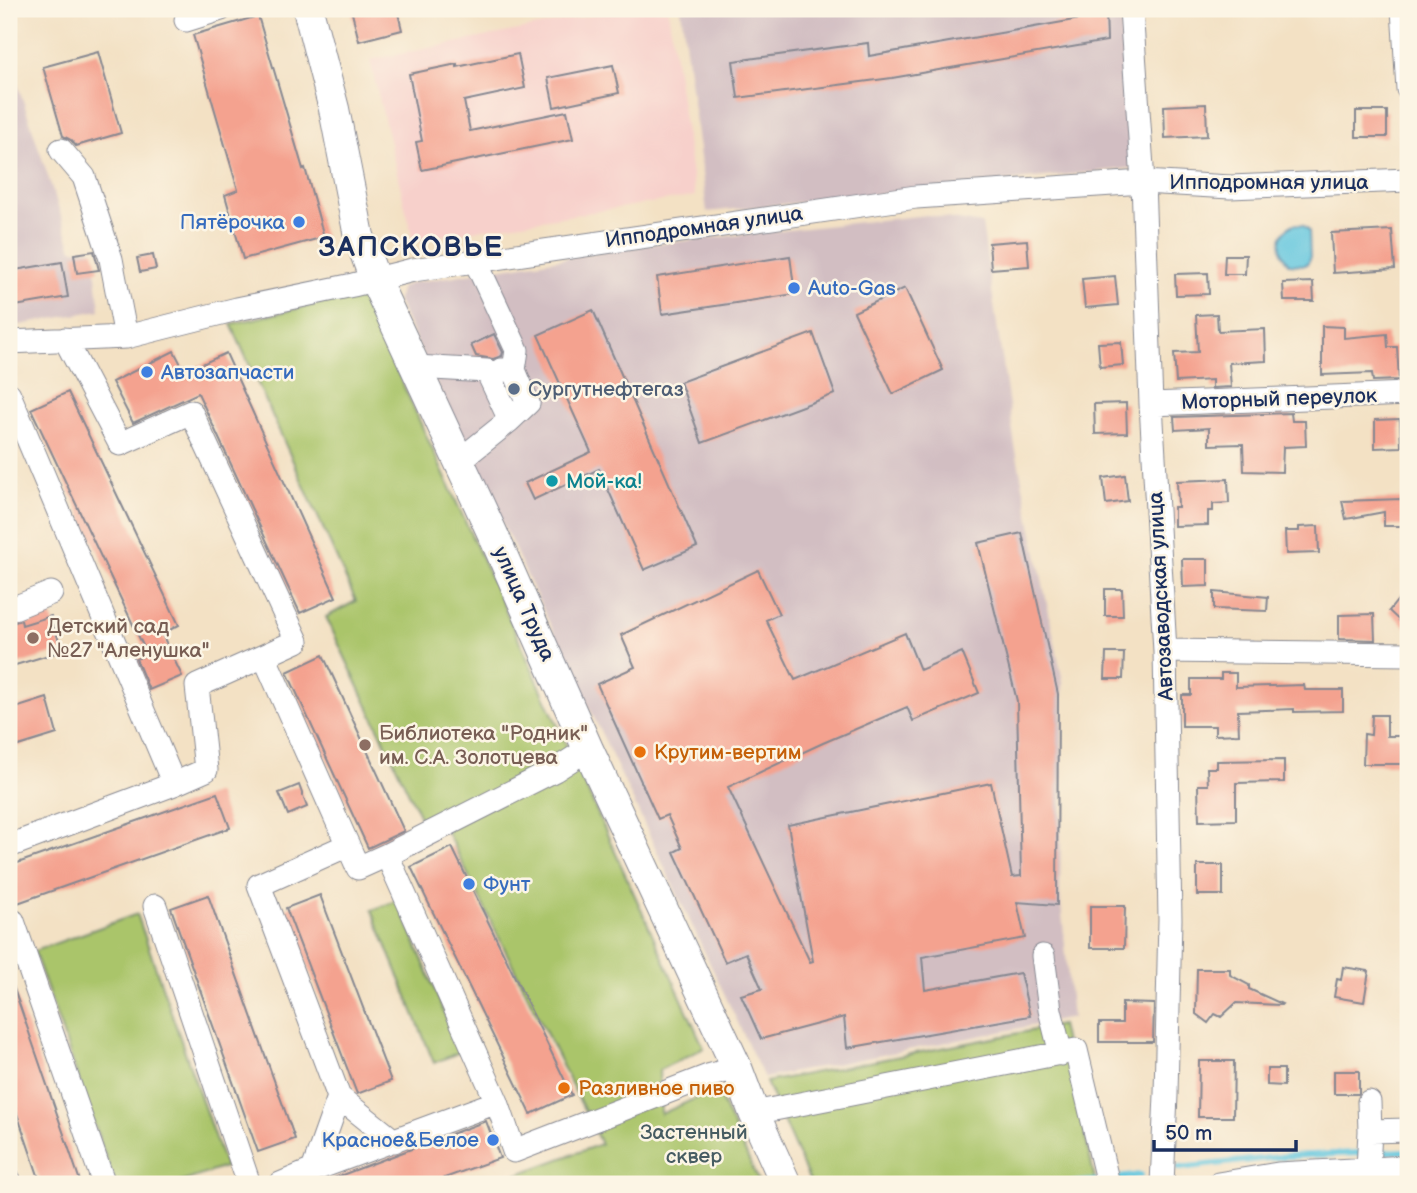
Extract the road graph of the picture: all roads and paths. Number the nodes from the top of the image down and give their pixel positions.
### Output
1 (221, 9) edge
2 (308, 9) edge
3 (1131, 9) edge
4 (1404, 9) edge
5 (186, 20) dead end
6 (1408, 89) edge
7 (61, 150) dead end
8 (1408, 180) edge
9 (1143, 182) junction
10 (475, 260) junction
11 (375, 280) junction
12 (126, 337) junction
13 (65, 339) junction
14 (9, 342) edge
15 (416, 367) junction
16 (488, 370) junction
17 (514, 370) junction
18 (9, 394) edge
19 (1408, 394) edge
20 (1151, 404) junction
21 (510, 421) junction
22 (459, 461) junction
23 (51, 593) dead end
24 (9, 610) edge
25 (1165, 651) junction
26 (1408, 654) edge
27 (264, 656) junction
28 (588, 749) junction
29 (174, 783) junction
30 (348, 845) junction
31 (9, 846) edge
32 (387, 855) junction
33 (155, 906) dead end
34 (9, 922) edge
35 (1043, 956) dead end
36 (1061, 1054) junction
37 (737, 1068) junction
38 (339, 1097) junction
39 (497, 1102) junction
40 (1369, 1102) dead end
41 (754, 1113) junction
42 (1408, 1130) edge
43 (394, 1141) junction
44 (1369, 1151) junction
45 (1408, 1167) edge
46 (313, 1170) junction
47 (104, 1184) edge
48 (249, 1184) edge
49 (280, 1184) edge
50 (786, 1184) edge
51 (1108, 1184) edge
52 (1161, 1184) edge
53 (1218, 1184) edge

1 - 5 street
2 - 11 main road, улица Труда
3 - 9 street, Автозаводская улица
4 - 6 street
7 - 12 street
8 - 9 street, Ипподромная улица
9 - 10 street, Ипподромная улица
9 - 20 street, Автозаводская улица
10 - 11 street, Ипподромная улица
10 - 17 street
11 - 12 street, Ипподромная улица
11 - 15 main road, улица Труда
12 - 13 street, Ипподромная улица
13 - 14 street, Ипподромная улица
13 - 27 street
15 - 16 street
15 - 22 main road, улица Труда
16 - 17 street
16 - 21 street
17 - 21 street
18 - 29 street
19 - 20 street, Моторный переулок
20 - 25 street, Автозаводская улица
21 - 22 street
22 - 28 main road, улица Труда
23 - 24 street
25 - 26 street
25 - 52 street, Автозаводская улица
27 - 29 street
27 - 30 street
28 - 32 street
28 - 37 main road, улица Труда
29 - 31 street
30 - 32 street
30 - 38 street
32 - 39 street
33 - 48 street
34 - 47 street
35 - 36 street
36 - 41 street
36 - 51 street
37 - 39 street
37 - 41 main road, улица Труда
38 - 43 street
38 - 46 street
39 - 43 street
40 - 44 street
41 - 50 main road, улица Труда
42 - 44 street
43 - 46 street
44 - 45 street
44 - 53 street
46 - 49 street

